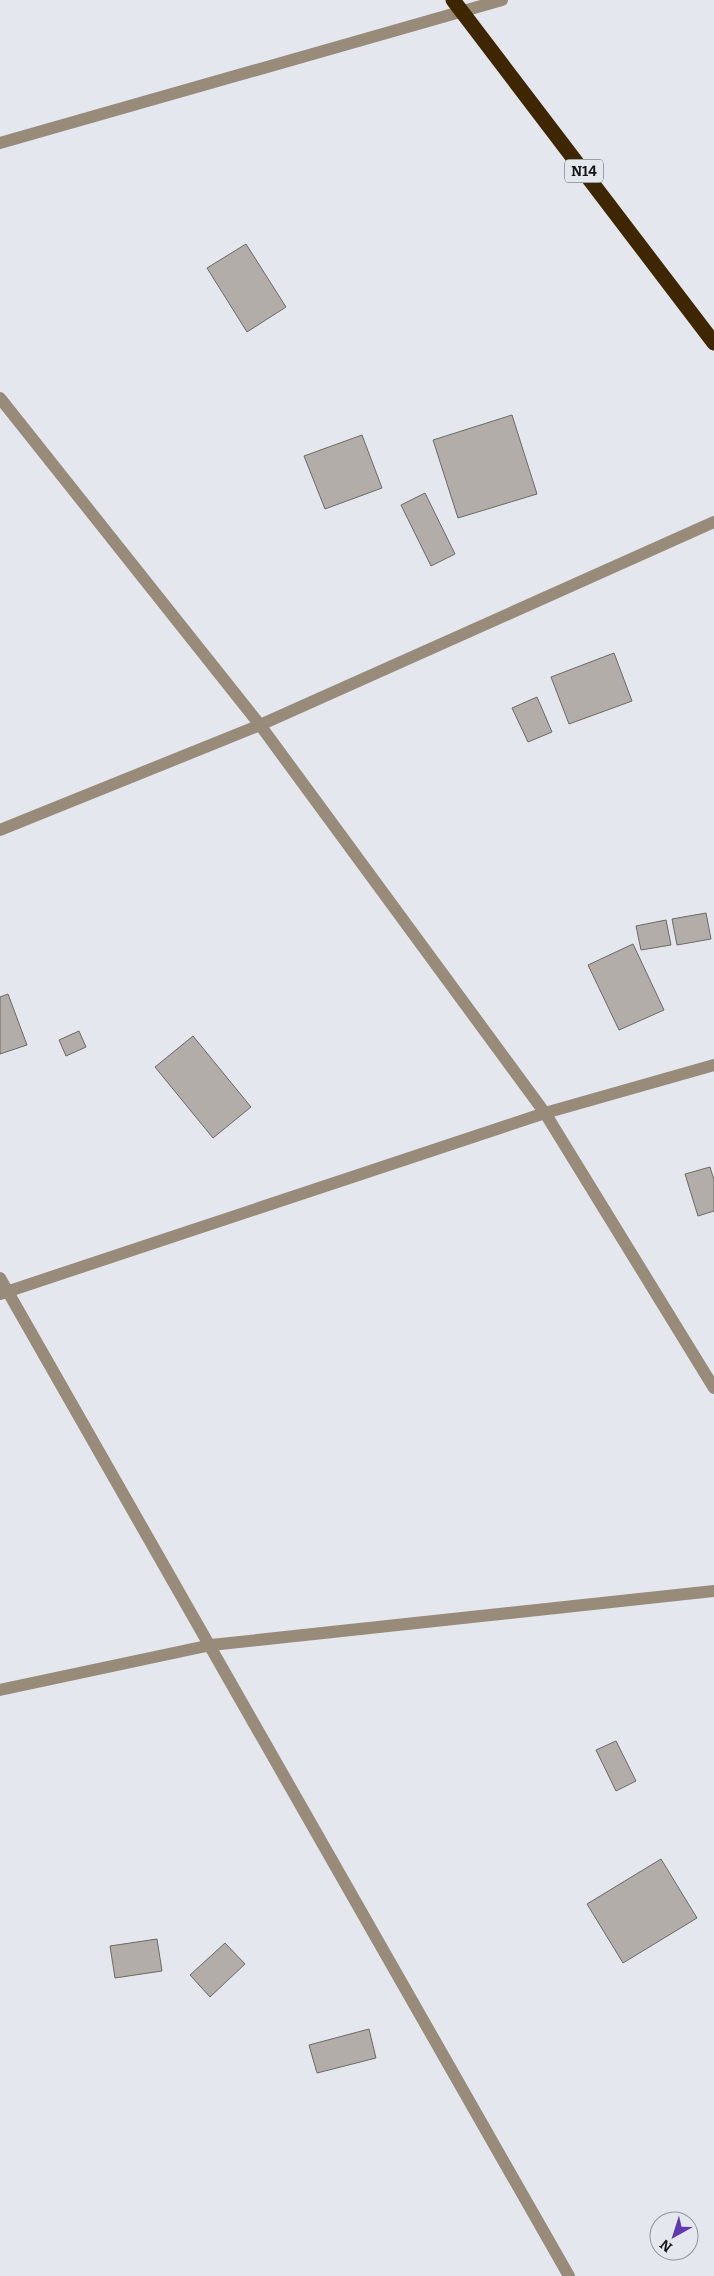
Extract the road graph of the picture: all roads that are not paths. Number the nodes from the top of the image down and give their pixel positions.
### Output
1 (453, 0) edge
2 (502, 0) edge
3 (463, 12) junction
4 (0, 143) edge
5 (714, 343) edge
6 (0, 398) edge
7 (714, 522) edge
8 (260, 725) junction
9 (0, 830) edge
10 (714, 1066) edge
11 (545, 1113) junction
12 (0, 1278) edge
13 (4, 1293) edge
14 (714, 1388) edge
15 (714, 1591) edge
16 (210, 1645) junction
17 (0, 1690) edge
18 (569, 2276) edge

1 - 3 highway, N14
2 - 3 street
3 - 4 street
3 - 5 highway, N14
6 - 8 street
7 - 8 street
8 - 9 street
8 - 11 street
10 - 11 street
11 - 13 street
11 - 14 street
12 - 13 street
13 - 16 street
15 - 16 street
16 - 17 street
16 - 18 street

